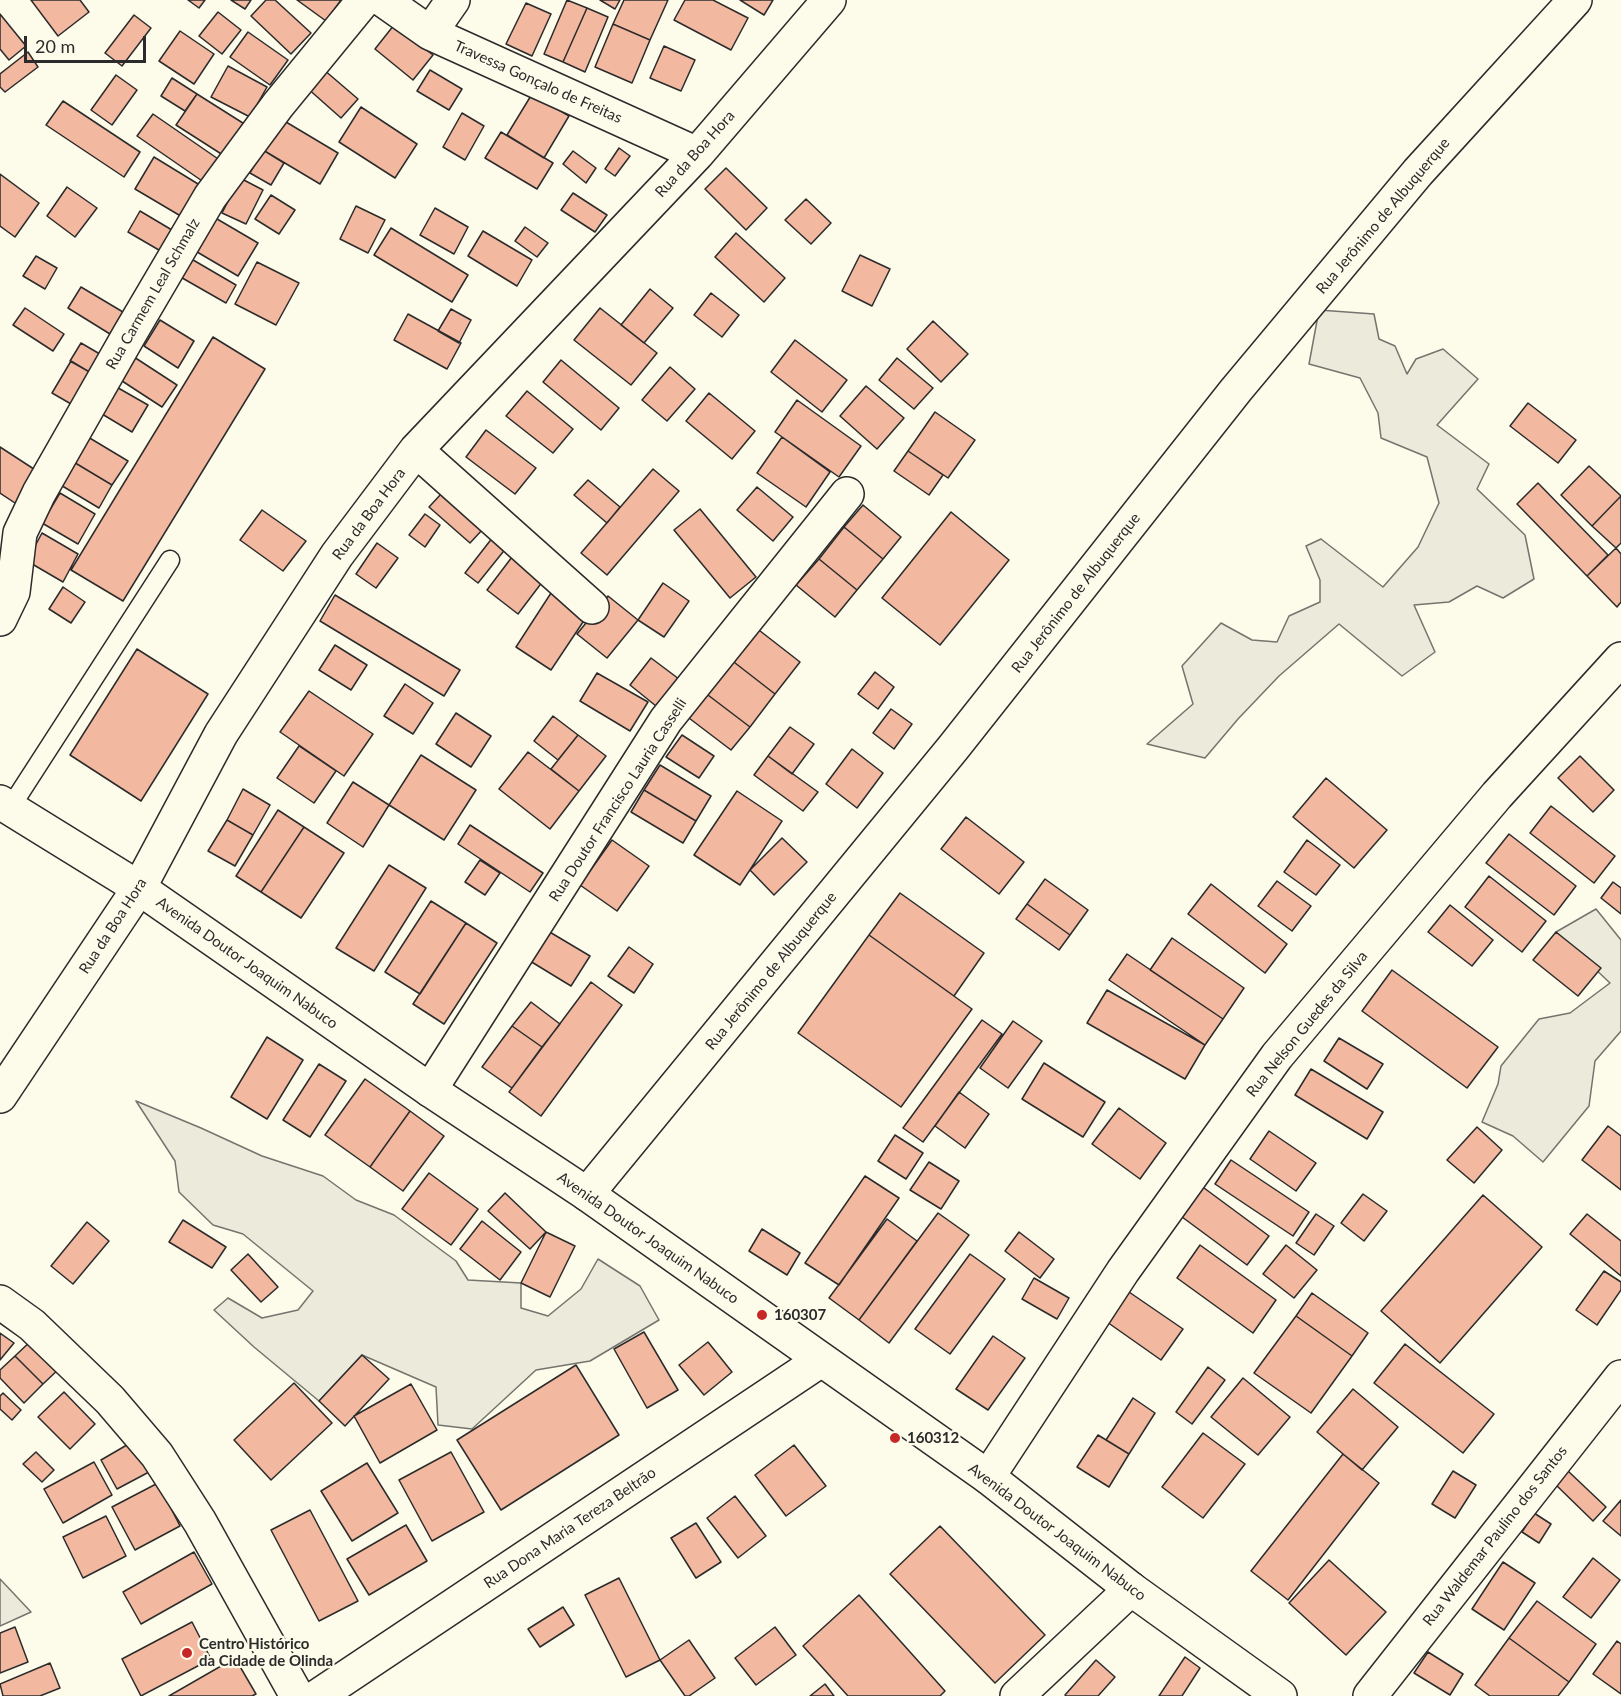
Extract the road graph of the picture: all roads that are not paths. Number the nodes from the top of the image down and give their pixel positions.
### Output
1 (364, 0) edge
2 (383, 0) edge
3 (453, 0) edge
4 (829, 0) edge
5 (1575, 0) edge
6 (430, 33) junction
7 (698, 154) junction
8 (416, 450) junction
9 (848, 494) dead end
10 (170, 560) dead end
11 (592, 607) dead end
12 (0, 619) edge
13 (1621, 658) edge
14 (5, 805) edge
15 (139, 888) junction
16 (430, 1090) junction
17 (0, 1096) edge
18 (587, 1194) junction
19 (0, 1302) edge
20 (821, 1360) junction
21 (1621, 1377) edge
22 (988, 1477) junction
23 (1131, 1589) junction
24 (297, 1696) edge
25 (318, 1696) edge
26 (1017, 1696) edge
27 (1280, 1696) edge
28 (1370, 1696) edge

1 - 12 street, Rua Carmem Leal Schmalz
2 - 6 street, Travessa Gonçalo de Freitas
3 - 6 street
4 - 7 street, Rua da Boa Hora
5 - 18 street, Rua Jerônimo de Albuquerque
6 - 7 street, Travessa Gonçalo de Freitas
7 - 8 street, Rua da Boa Hora
8 - 11 street
8 - 15 street, Rua da Boa Hora
9 - 16 street, Rua Doutor Francisco Lauria Casselli
10 - 14 lane
13 - 22 street, Rua Nelson Guedes da Silva
14 - 15 street, Avenida Doutor Joaquim Nabuco
15 - 16 street, Avenida Doutor Joaquim Nabuco
15 - 17 street, Rua da Boa Hora
16 - 18 street, Avenida Doutor Joaquim Nabuco
18 - 20 street, Avenida Doutor Joaquim Nabuco
19 - 24 street
20 - 22 street, Avenida Doutor Joaquim Nabuco
20 - 25 street, Rua Dona Maria Tereza Beltrão
21 - 28 street, Rua Waldemar Paulino dos Santos
22 - 23 street, Avenida Doutor Joaquim Nabuco
23 - 26 street
23 - 27 street, Avenida Doutor Joaquim Nabuco

